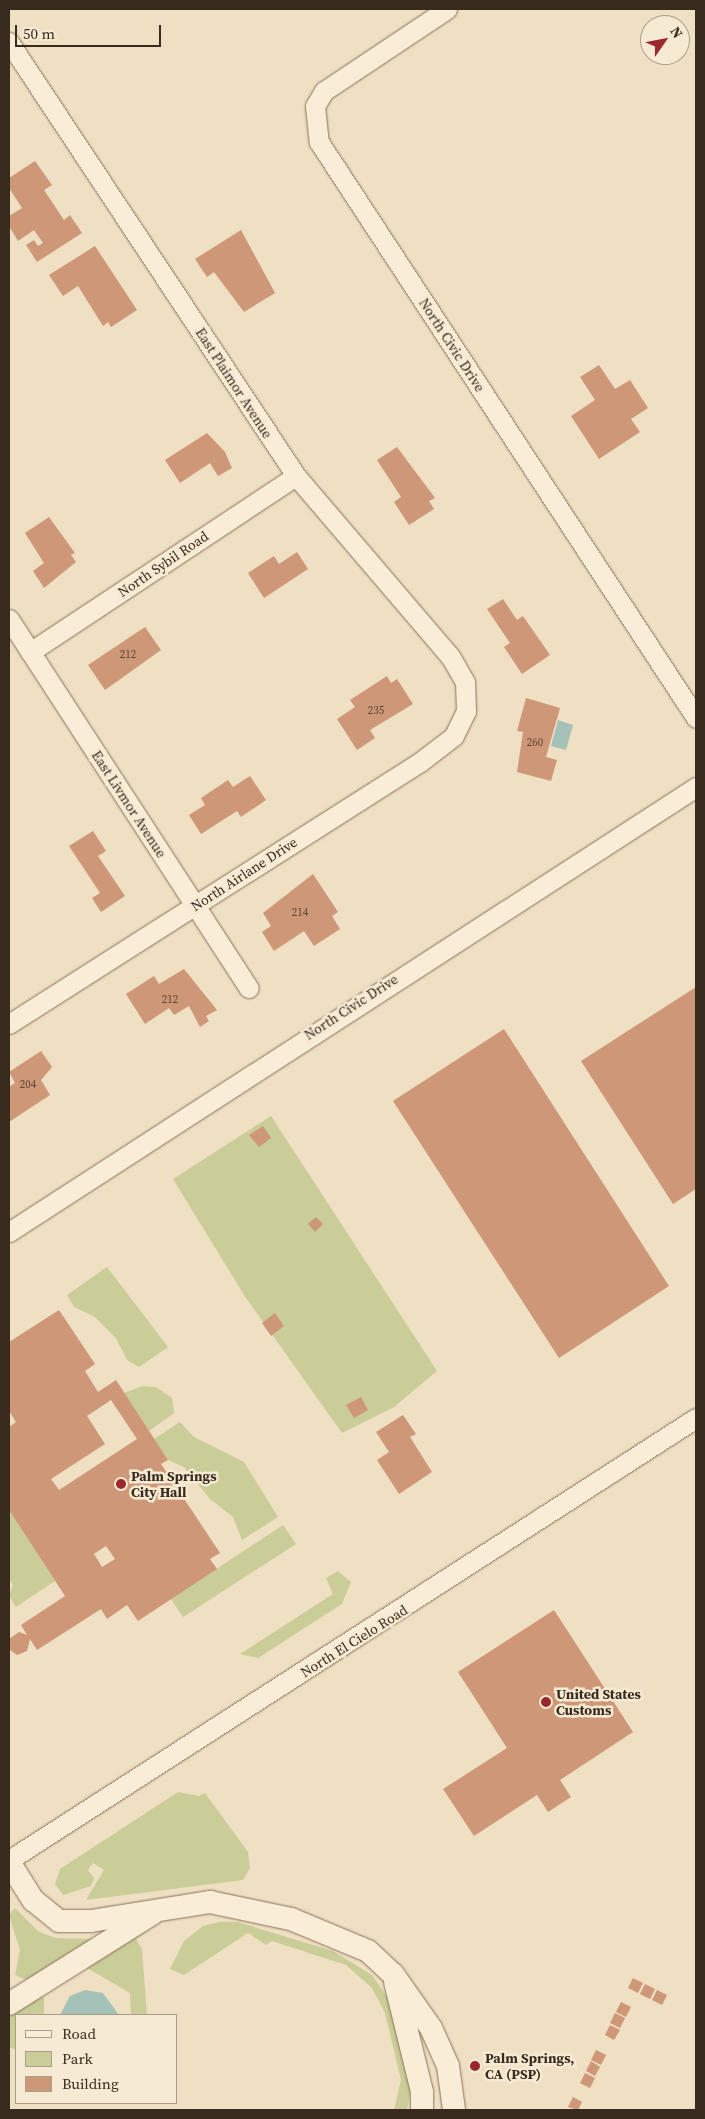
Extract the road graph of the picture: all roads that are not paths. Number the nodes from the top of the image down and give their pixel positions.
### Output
1 (447, 9) edge
2 (9, 42) edge
3 (296, 476) junction
4 (9, 619) edge
5 (30, 652) junction
6 (466, 711) joint
7 (696, 718) edge
8 (696, 787) edge
9 (195, 906) junction
10 (249, 988) dead end
11 (9, 1024) edge
12 (9, 1232) edge
13 (696, 1418) edge
14 (9, 1861) edge
15 (164, 1906) junction
16 (393, 1974) junction
17 (9, 2004) edge
18 (422, 2110) edge
19 (454, 2110) edge

1 - 7 street, North Civic Drive
2 - 3 street, East Plaimor Avenue
3 - 5 street, North Sybil Road
3 - 6 street, East Plaimor Avenue
4 - 5 street, East Livmor Avenue
5 - 9 street, East Livmor Avenue
6 - 9 street, North Airlane Drive
8 - 12 street, North Civic Drive
9 - 10 street, East Livmor Avenue
9 - 11 street, North Airlane Drive
13 - 14 street, North El Cielo Road
14 - 15 street
15 - 16 street
15 - 17 street
16 - 18 street
16 - 19 street

